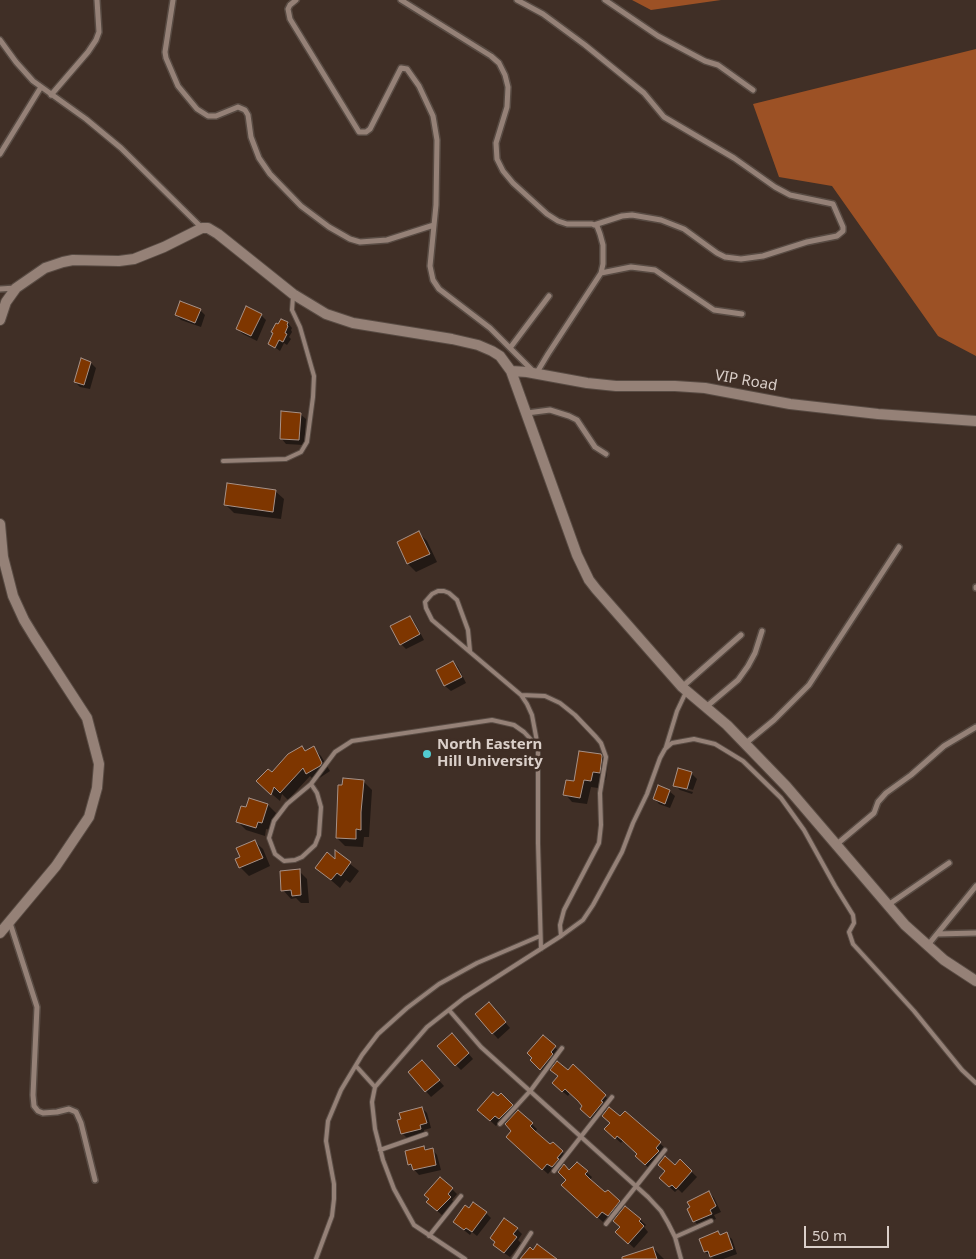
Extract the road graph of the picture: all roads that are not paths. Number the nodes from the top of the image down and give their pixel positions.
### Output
1 (97, 0) edge
2 (173, 0) edge
3 (296, 0) edge
4 (401, 0) edge
5 (517, 0) edge
6 (605, 0) edge
7 (0, 40) edge
8 (41, 87) junction
9 (753, 90) dead end
10 (51, 95) junction
11 (0, 154) edge
12 (434, 225) junction
13 (594, 225) junction
14 (202, 228) junction
15 (601, 273) junction
16 (16, 288) junction
17 (0, 289) edge
18 (293, 294) junction
19 (549, 296) dead end
20 (742, 314) dead end
21 (0, 320) edge
22 (510, 348) junction
23 (511, 371) junction
24 (536, 374) junction
25 (527, 413) junction
26 (976, 422) edge
27 (606, 454) dead end
28 (223, 461) dead end
29 (0, 524) edge
30 (899, 547) dead end
31 (762, 631) dead end
32 (741, 635) dead end
33 (470, 651) junction
34 (684, 689) junction
35 (521, 695) junction
36 (706, 707) junction
37 (976, 727) edge
38 (746, 743) junction
39 (538, 747) junction
40 (666, 749) junction
41 (311, 784) junction
42 (837, 844) junction
43 (949, 863) dead end
44 (976, 886) edge
45 (887, 905) junction
46 (10, 923) junction
47 (0, 933) edge
48 (976, 933) edge
49 (937, 934) junction
50 (540, 936) junction
51 (561, 936) junction
52 (928, 945) junction
53 (541, 949) junction
54 (976, 981) edge
55 (449, 1010) junction
56 (562, 1048) dead end
57 (356, 1066) junction
58 (976, 1083) edge
59 (375, 1087) junction
60 (531, 1090) junction
61 (612, 1097) dead end
62 (500, 1124) dead end
63 (426, 1134) dead end
64 (581, 1137) junction
65 (380, 1150) junction
66 (666, 1150) dead end
67 (554, 1171) dead end
68 (95, 1180) dead end
69 (636, 1186) junction
70 (461, 1196) dead end
71 (711, 1221) dead end
72 (606, 1224) dead end
73 (530, 1233) dead end
74 (429, 1236) junction
75 (675, 1237) junction
76 (316, 1259) edge
77 (465, 1259) edge
78 (514, 1259) edge
79 (681, 1259) edge

1 - 10 street
2 - 12 street
3 - 12 street
4 - 13 street
5 - 13 street
6 - 9 street
7 - 8 street
8 - 10 street
8 - 11 street
10 - 14 street
12 - 22 street
13 - 15 street
14 - 16 street
14 - 18 street
15 - 20 street
15 - 24 street
16 - 17 street
16 - 21 street
18 - 23 street
18 - 28 lane
19 - 22 street
22 - 24 street
23 - 24 street, VIP Road
23 - 25 street
24 - 26 street, VIP Road
25 - 27 street
25 - 34 street
29 - 46 street
30 - 38 street
31 - 36 street
32 - 34 street
33 - 33 lane
33 - 35 lane
34 - 36 street
34 - 40 lane
35 - 39 lane
35 - 51 lane
36 - 38 street
37 - 42 street
38 - 42 street
39 - 41 lane
39 - 50 lane
40 - 51 lane
40 - 58 lane
41 - 41 lane
42 - 45 street
43 - 45 street
44 - 49 street
45 - 52 street
46 - 47 street
46 - 68 street
48 - 49 street
49 - 52 street
50 - 53 lane
50 - 57 lane
51 - 53 lane
52 - 54 street
53 - 55 lane
55 - 59 lane
55 - 60 lane
56 - 60 lane
57 - 59 lane
57 - 76 lane
59 - 65 lane
60 - 62 lane
60 - 64 lane
61 - 64 lane
63 - 65 lane
64 - 67 lane
64 - 69 lane
65 - 74 lane
66 - 69 lane
69 - 72 lane
69 - 75 lane
70 - 74 lane
71 - 75 lane
73 - 78 lane
74 - 77 lane
75 - 79 lane

